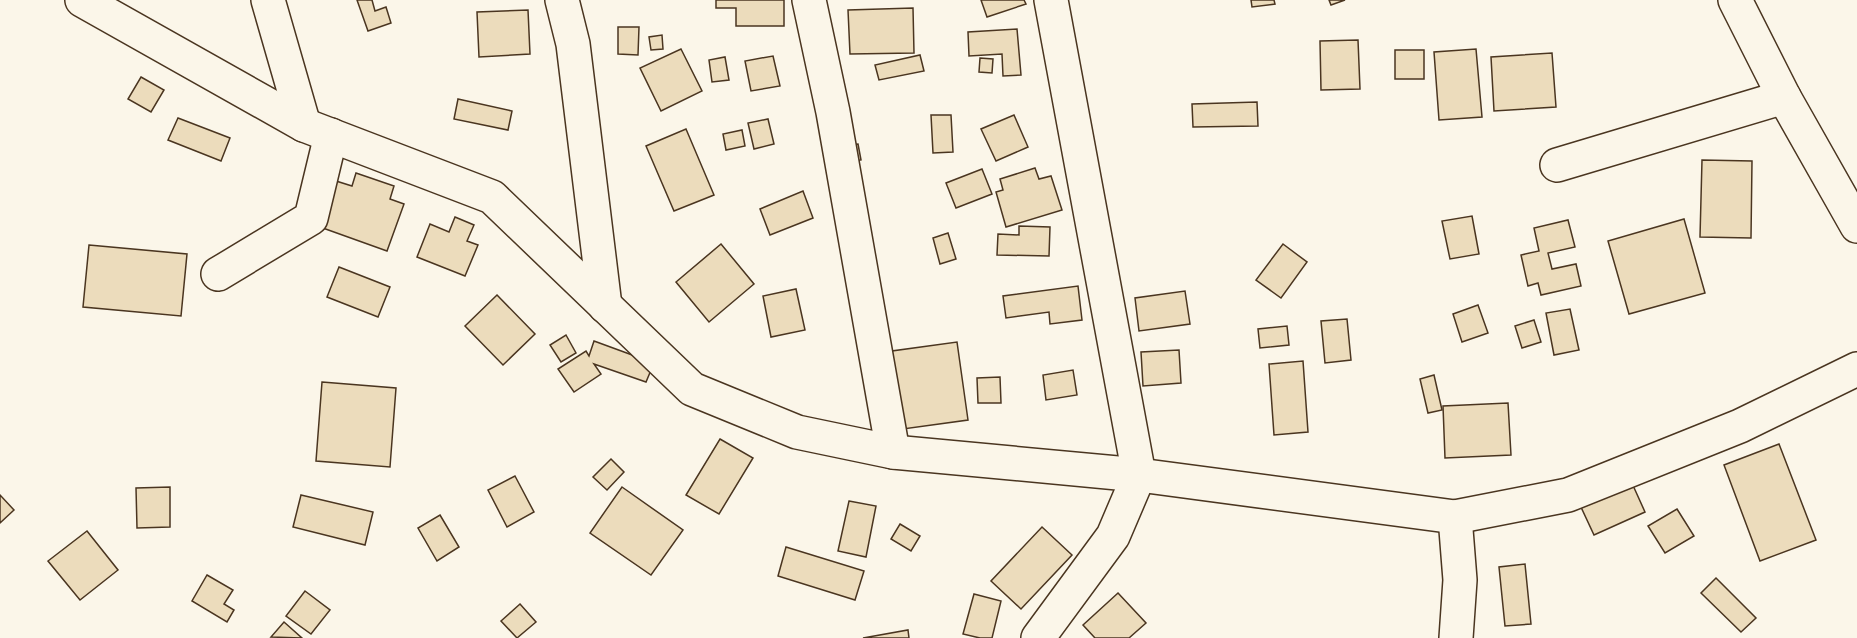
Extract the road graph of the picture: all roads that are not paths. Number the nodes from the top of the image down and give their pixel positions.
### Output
1 (82, 0) edge
2 (268, 0) edge
3 (562, 0) edge
4 (809, 0) edge
5 (1051, 0) edge
6 (1735, 0) edge
7 (1784, 97) junction
8 (317, 130) junction
9 (1557, 165) dead end
10 (1857, 226) edge
11 (218, 274) dead end
12 (605, 306) junction
13 (1857, 369) edge
14 (893, 452) junction
15 (1139, 476) junction
16 (1455, 517) junction
17 (1038, 638) edge
18 (1456, 638) edge

1 - 8 street
2 - 8 street
3 - 12 street
4 - 14 street
5 - 15 street
6 - 7 street
7 - 9 street
7 - 10 street
8 - 11 street
8 - 12 street
12 - 14 street
13 - 16 street
14 - 15 street
15 - 16 street
15 - 17 street
16 - 18 street

